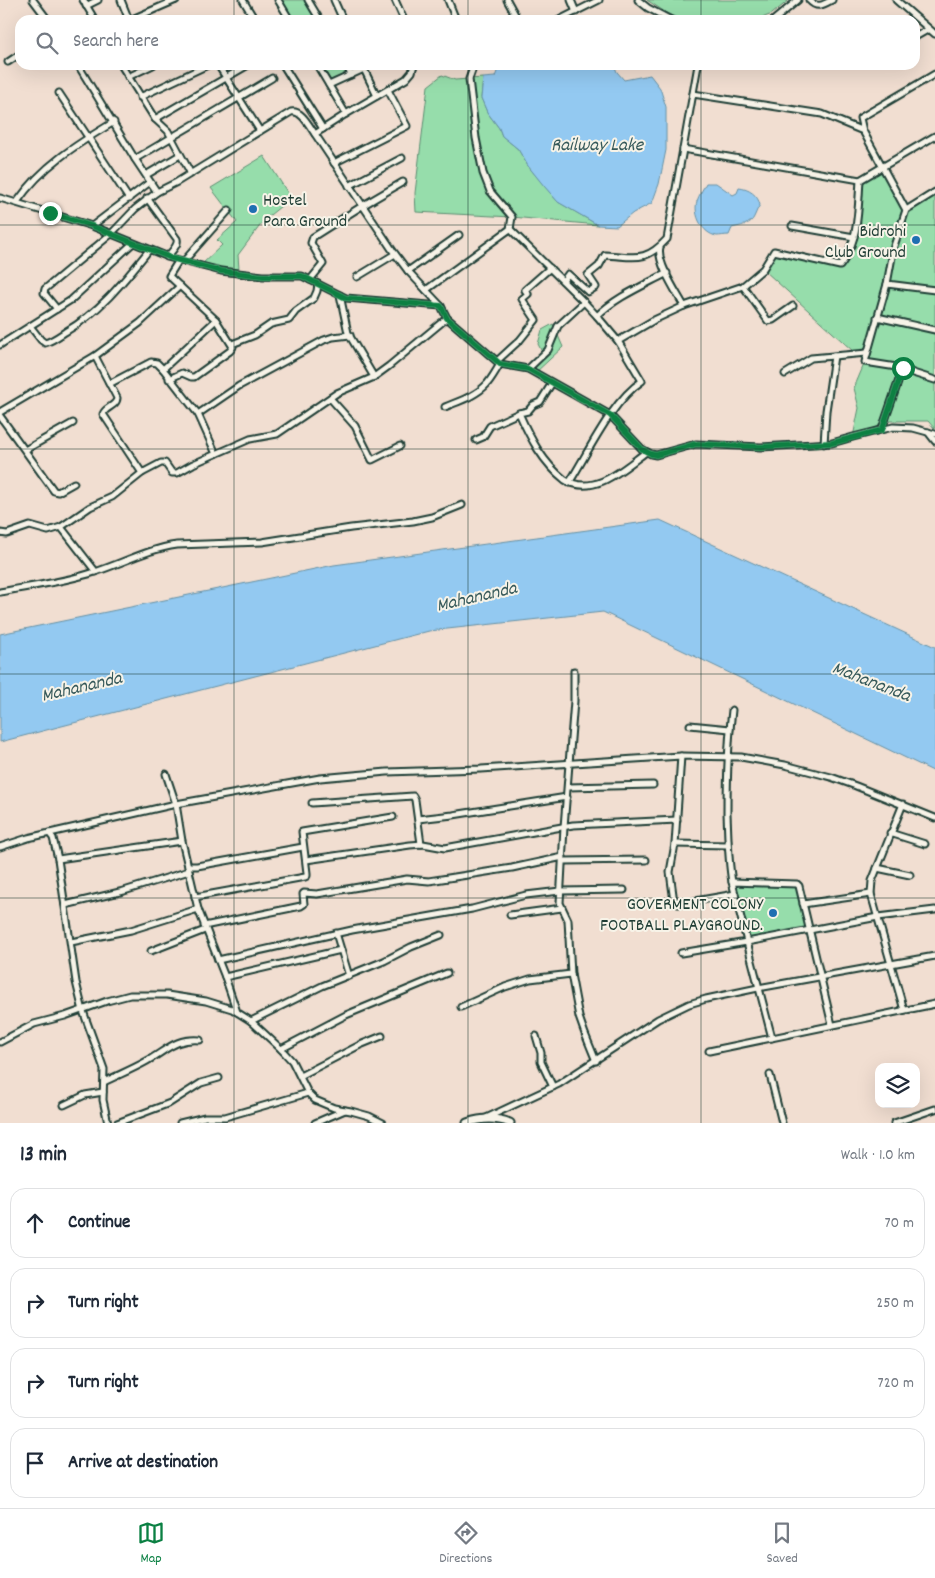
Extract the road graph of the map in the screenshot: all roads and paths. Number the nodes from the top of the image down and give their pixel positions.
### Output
1 (33, 0) edge
2 (98, 0) edge
3 (121, 0) edge
4 (176, 0) edge
5 (244, 0) edge
6 (278, 0) edge
7 (308, 0) edge
8 (334, 0) edge
9 (395, 0) edge
10 (448, 0) edge
11 (507, 0) edge
12 (571, 0) edge
13 (599, 0) edge
14 (638, 0) edge
15 (798, 0) edge
16 (809, 0) edge
17 (832, 0) edge
18 (896, 0) edge
19 (85, 3) edge
20 (576, 12) junction
21 (44, 15) edge
22 (92, 15) edge
23 (128, 15) edge
24 (142, 15) edge
25 (252, 15) edge
26 (287, 15) edge
27 (317, 15) edge
28 (341, 15) edge
29 (402, 15) edge
30 (454, 15) edge
31 (515, 15) edge
32 (569, 15) edge
33 (661, 15) edge
34 (780, 15) edge
35 (913, 15) edge
36 (920, 21) edge
37 (929, 29) junction
38 (920, 34) edge
39 (935, 34) edge
40 (15, 57) edge
41 (8, 62) dead end
42 (81, 70) edge
43 (124, 70) edge
44 (143, 70) edge
45 (197, 70) edge
46 (221, 70) edge
47 (240, 70) edge
48 (286, 70) edge
49 (320, 70) edge
50 (348, 70) edge
51 (358, 70) edge
52 (364, 70) edge
53 (413, 70) edge
54 (472, 70) edge
55 (697, 70) edge
56 (935, 74) edge
57 (351, 75) junction
58 (128, 77) junction
59 (226, 78) junction
60 (272, 78) dead end
61 (329, 85) junction
62 (388, 90) junction
63 (59, 93) dead end
64 (693, 94) junction
65 (377, 96) junction
66 (140, 97) junction
67 (239, 98) junction
68 (346, 114) junction
69 (860, 118) junction
70 (155, 119) junction
71 (114, 122) junction
72 (846, 124) junction
73 (323, 129) junction
74 (260, 131) junction
75 (864, 131) junction
76 (315, 134) junction
77 (935, 136) edge
78 (171, 137) junction
79 (88, 138) junction
80 (683, 149) junction
81 (180, 155) junction
82 (402, 158) dead end
83 (135, 159) junction
84 (334, 163) junction
85 (883, 167) junction
86 (191, 174) junction
87 (146, 175) junction
88 (860, 180) junction
89 (150, 182) junction
90 (403, 182) dead end
91 (349, 186) junction
92 (157, 192) junction
93 (935, 192) edge
94 (0, 198) edge
95 (129, 198) junction
96 (148, 198) junction
97 (17, 202) junction
98 (362, 206) junction
99 (229, 210) dead end
100 (906, 210) junction
101 (92, 226) junction
102 (792, 226) dead end
103 (510, 229) junction
104 (111, 234) junction
105 (459, 235) dead end
106 (854, 237) junction
107 (133, 243) junction
108 (660, 246) junction
109 (149, 250) junction
110 (395, 254) junction
111 (167, 256) junction
112 (181, 261) junction
113 (550, 268) junction
114 (408, 271) junction
115 (666, 273) junction
116 (357, 277) dead end
117 (310, 280) junction
118 (563, 281) junction
119 (318, 284) junction
120 (887, 284) junction
121 (180, 286) junction
122 (743, 286) junction
123 (426, 290) junction
124 (935, 290) edge
125 (340, 295) junction
126 (584, 302) junction
127 (441, 306) junction
128 (684, 306) junction
129 (793, 306) dead end
130 (57, 309) junction
131 (596, 316) junction
132 (877, 317) junction
133 (447, 318) junction
134 (216, 320) junction
135 (30, 326) junction
136 (935, 330) edge
137 (350, 335) junction
138 (618, 340) junction
139 (232, 344) junction
140 (0, 345) edge
141 (868, 353) junction
142 (95, 356) junction
143 (834, 356) junction
144 (498, 362) junction
145 (903, 368) junction
146 (528, 369) junction
147 (162, 370) junction
148 (785, 374) dead end
149 (374, 377) junction
150 (170, 379) junction
151 (935, 380) edge
152 (552, 382) junction
153 (109, 384) junction
154 (330, 398) junction
155 (445, 407) dead end
156 (519, 413) junction
157 (0, 414) edge
158 (198, 414) junction
159 (610, 415) junction
160 (73, 423) dead end
161 (882, 430) junction
162 (928, 432) junction
163 (935, 434) edge
164 (476, 440) dead end
165 (935, 441) edge
166 (824, 444) junction
167 (400, 446) dead end
168 (26, 450) junction
169 (646, 452) junction
170 (216, 454) junction
171 (142, 473) junction
172 (74, 483) dead end
173 (569, 483) junction
174 (462, 505) dead end
175 (61, 528) junction
176 (0, 533) edge
177 (96, 572) junction
178 (0, 592) edge
179 (574, 671) dead end
180 (732, 710) dead end
181 (690, 725) dead end
182 (730, 729) junction
183 (681, 756) junction
184 (728, 756) junction
185 (569, 764) junction
186 (166, 774) dead end
187 (653, 785) dead end
188 (568, 787) junction
189 (567, 797) junction
190 (312, 803) dead end
191 (176, 804) junction
192 (903, 804) junction
193 (393, 817) dead end
194 (935, 818) edge
195 (418, 820) junction
196 (677, 820) junction
197 (564, 826) junction
198 (49, 833) junction
199 (890, 833) junction
200 (182, 841) junction
201 (421, 844) junction
202 (675, 844) junction
203 (925, 844) dead end
204 (728, 845) junction
205 (0, 847) edge
206 (303, 847) junction
207 (58, 859) junction
208 (563, 859) junction
209 (306, 860) junction
210 (646, 860) dead end
211 (188, 868) junction
212 (877, 868) junction
213 (910, 876) dead end
214 (732, 882) junction
215 (624, 890) dead end
216 (560, 891) junction
217 (735, 894) junction
218 (871, 894) junction
219 (195, 897) junction
220 (803, 904) junction
221 (65, 905) junction
222 (562, 908) junction
223 (198, 909) junction
224 (935, 910) edge
225 (510, 915) dead end
226 (878, 917) junction
227 (205, 928) junction
228 (810, 931) junction
229 (336, 934) junction
230 (441, 935) dead end
231 (71, 942) junction
232 (747, 942) junction
233 (340, 950) junction
234 (151, 951) dead end
235 (681, 953) dead end
236 (935, 956) edge
237 (218, 960) junction
238 (891, 964) junction
239 (447, 973) dead end
240 (571, 974) junction
241 (349, 976) junction
242 (225, 977) junction
243 (821, 977) junction
244 (758, 988) junction
245 (935, 1004) edge
246 (462, 1007) dead end
247 (904, 1010) junction
248 (84, 1011) junction
249 (237, 1012) junction
250 (251, 1021) junction
251 (832, 1025) junction
252 (382, 1036) dead end
253 (536, 1036) dead end
254 (772, 1038) junction
255 (200, 1040) dead end
256 (0, 1042) edge
257 (281, 1048) junction
258 (709, 1051) dead end
259 (596, 1061) junction
260 (770, 1075) dead end
261 (300, 1076) junction
262 (219, 1078) dead end
263 (104, 1082) junction
264 (553, 1087) junction
265 (103, 1092) junction
266 (308, 1093) junction
267 (64, 1105) dead end
268 (935, 1109) edge
269 (346, 1110) junction
270 (486, 1119) junction
271 (108, 1123) edge
272 (117, 1123) edge
273 (180, 1123) edge
274 (315, 1123) edge
275 (383, 1123) edge
276 (467, 1123) edge
277 (510, 1123) edge
278 (782, 1123) edge
279 (894, 1123) edge

1 - 21 street
2 - 19 street
3 - 23 street
4 - 24 street
5 - 25 street
6 - 26 street
7 - 27 street
8 - 28 street
9 - 29 street
10 - 30 street
11 - 31 street
12 - 20 street
13 - 20 street
14 - 33 street
15 - 34 street
16 - 17 street
18 - 35 street
19 - 22 street
20 - 32 street
36 - 37 street
37 - 38 street
37 - 39 street
40 - 41 street
42 - 71 street
43 - 58 street
44 - 58 street
45 - 66 street
46 - 59 street
47 - 59 street
48 - 73 street
49 - 61 street
50 - 57 street
51 - 57 street
52 - 65 street
53 - 62 street
54 - 103 street
55 - 64 street
56 - 69 street
57 - 61 street
58 - 66 street
59 - 67 street
59 - 70 street
60 - 67 street
61 - 68 street
62 - 65 street
62 - 84 street
63 - 79 street
64 - 72 street
64 - 80 street
65 - 68 street
66 - 70 street
67 - 74 street
67 - 78 street
68 - 73 street
69 - 72 street
69 - 75 street
70 - 78 street
71 - 79 street
71 - 83 street
72 - 75 street
73 - 76 street
74 - 76 street
74 - 86 street
75 - 85 street
76 - 84 street
77 - 85 street
78 - 81 street
78 - 83 street
79 - 95 street
79 - 97 street
80 - 88 street
80 - 108 street
81 - 86 street
81 - 87 street
82 - 91 street
83 - 87 street
84 - 91 street
85 - 88 street
85 - 100 street
86 - 92 street
87 - 89 street
88 - 106 street
89 - 92 street
89 - 95 street
90 - 98 street
91 - 98 street
92 - 96 street
93 - 100 street
94 - 97 street
95 - 101 street
96 - 104 street
96 - 111 street
97 - 101 street
98 - 110 street
98 - 117 street
99 - 112 street
100 - 120 street
101 - 104 street
102 - 106 street
103 - 113 street
103 - 123 street
104 - 107 street
104 - 130 street
105 - 114 street
106 - 122 street
107 - 109 street
107 - 130 street
108 - 115 street
108 - 118 street
109 - 111 street
109 - 135 street
110 - 114 street
110 - 116 street
111 - 112 street
112 - 117 street
112 - 121 street
113 - 118 street
113 - 144 street
114 - 123 street
115 - 128 street
115 - 131 street
117 - 119 street
118 - 126 street
119 - 125 street
119 - 139 street
120 - 124 street
120 - 132 street
121 - 134 street
121 - 142 street
122 - 128 street
122 - 129 street
123 - 127 street
125 - 127 street
125 - 137 street
126 - 131 street
126 - 146 street
127 - 133 street
128 - 138 street
130 - 135 street
131 - 138 street
132 - 136 street
132 - 141 street
133 - 144 street
133 - 149 street
134 - 139 street
134 - 147 street
135 - 140 street
137 - 149 street
137 - 158 street
138 - 159 street
139 - 150 street
141 - 143 street
141 - 145 street
142 - 153 street
142 - 157 street
143 - 148 street
143 - 166 street
144 - 146 street
144 - 155 street
145 - 151 street
145 - 161 street
146 - 152 street
147 - 150 street
147 - 153 street
149 - 154 street
150 - 158 street
152 - 156 street
152 - 159 street
153 - 171 street
154 - 167 street
154 - 170 street
156 - 164 street
156 - 173 street
157 - 168 street
158 - 170 street
159 - 169 street
159 - 173 street
160 - 168 street
161 - 162 street
161 - 166 street
162 - 163 street
162 - 165 street
166 - 169 street
168 - 172 street
169 - 173 street
170 - 171 street
171 - 175 street
174 - 177 street
175 - 176 street
175 - 177 street
177 - 178 street
179 - 185 street
180 - 182 street
181 - 182 street
182 - 184 street
183 - 184 street
183 - 185 street
183 - 196 street
184 - 192 street
184 - 204 street
185 - 188 street
185 - 191 street
186 - 191 street
187 - 188 street
188 - 189 street
189 - 195 street
189 - 197 street
190 - 195 street
191 - 198 street
191 - 200 street
192 - 194 street
192 - 199 street
193 - 206 street
195 - 201 street
196 - 197 street
196 - 202 street
197 - 201 street
197 - 208 street
198 - 205 street
198 - 207 street
199 - 203 street
199 - 212 street
200 - 207 street
200 - 211 street
201 - 209 street
202 - 204 street
202 - 217 street
204 - 214 street
206 - 209 street
206 - 211 street
207 - 221 street
208 - 210 street
208 - 216 street
208 - 227 street
209 - 219 street
211 - 219 street
211 - 221 street
212 - 213 street
212 - 218 street
214 - 217 street
214 - 220 street
215 - 216 street
216 - 222 street
216 - 229 street
217 - 232 street
218 - 220 street
218 - 226 street
219 - 223 street
220 - 228 street
221 - 231 street
222 - 225 street
222 - 240 street
223 - 227 street
223 - 231 street
224 - 226 street
226 - 228 street
226 - 238 street
227 - 234 street
227 - 237 street
228 - 232 street
228 - 243 street
229 - 233 street
229 - 237 street
230 - 241 street
231 - 248 street
232 - 235 street
232 - 244 street
233 - 241 street
233 - 242 street
236 - 238 street
237 - 242 street
238 - 243 street
238 - 247 street
239 - 257 street
240 - 246 street
240 - 259 street
241 - 250 street
242 - 249 street
243 - 244 street
243 - 251 street
244 - 254 street
244 - 259 street
245 - 247 street
247 - 251 street
248 - 249 street
248 - 256 street
248 - 263 street
249 - 250 street
250 - 257 street
251 - 254 street
252 - 261 street
253 - 264 street
254 - 258 street
255 - 263 street
257 - 261 street
259 - 264 street
260 - 278 street
261 - 266 street
262 - 272 street
263 - 265 street
264 - 270 street
265 - 267 street
265 - 271 street
266 - 269 street
266 - 273 street
268 - 279 street
269 - 274 street
269 - 275 street
270 - 276 main road
270 - 277 main road

